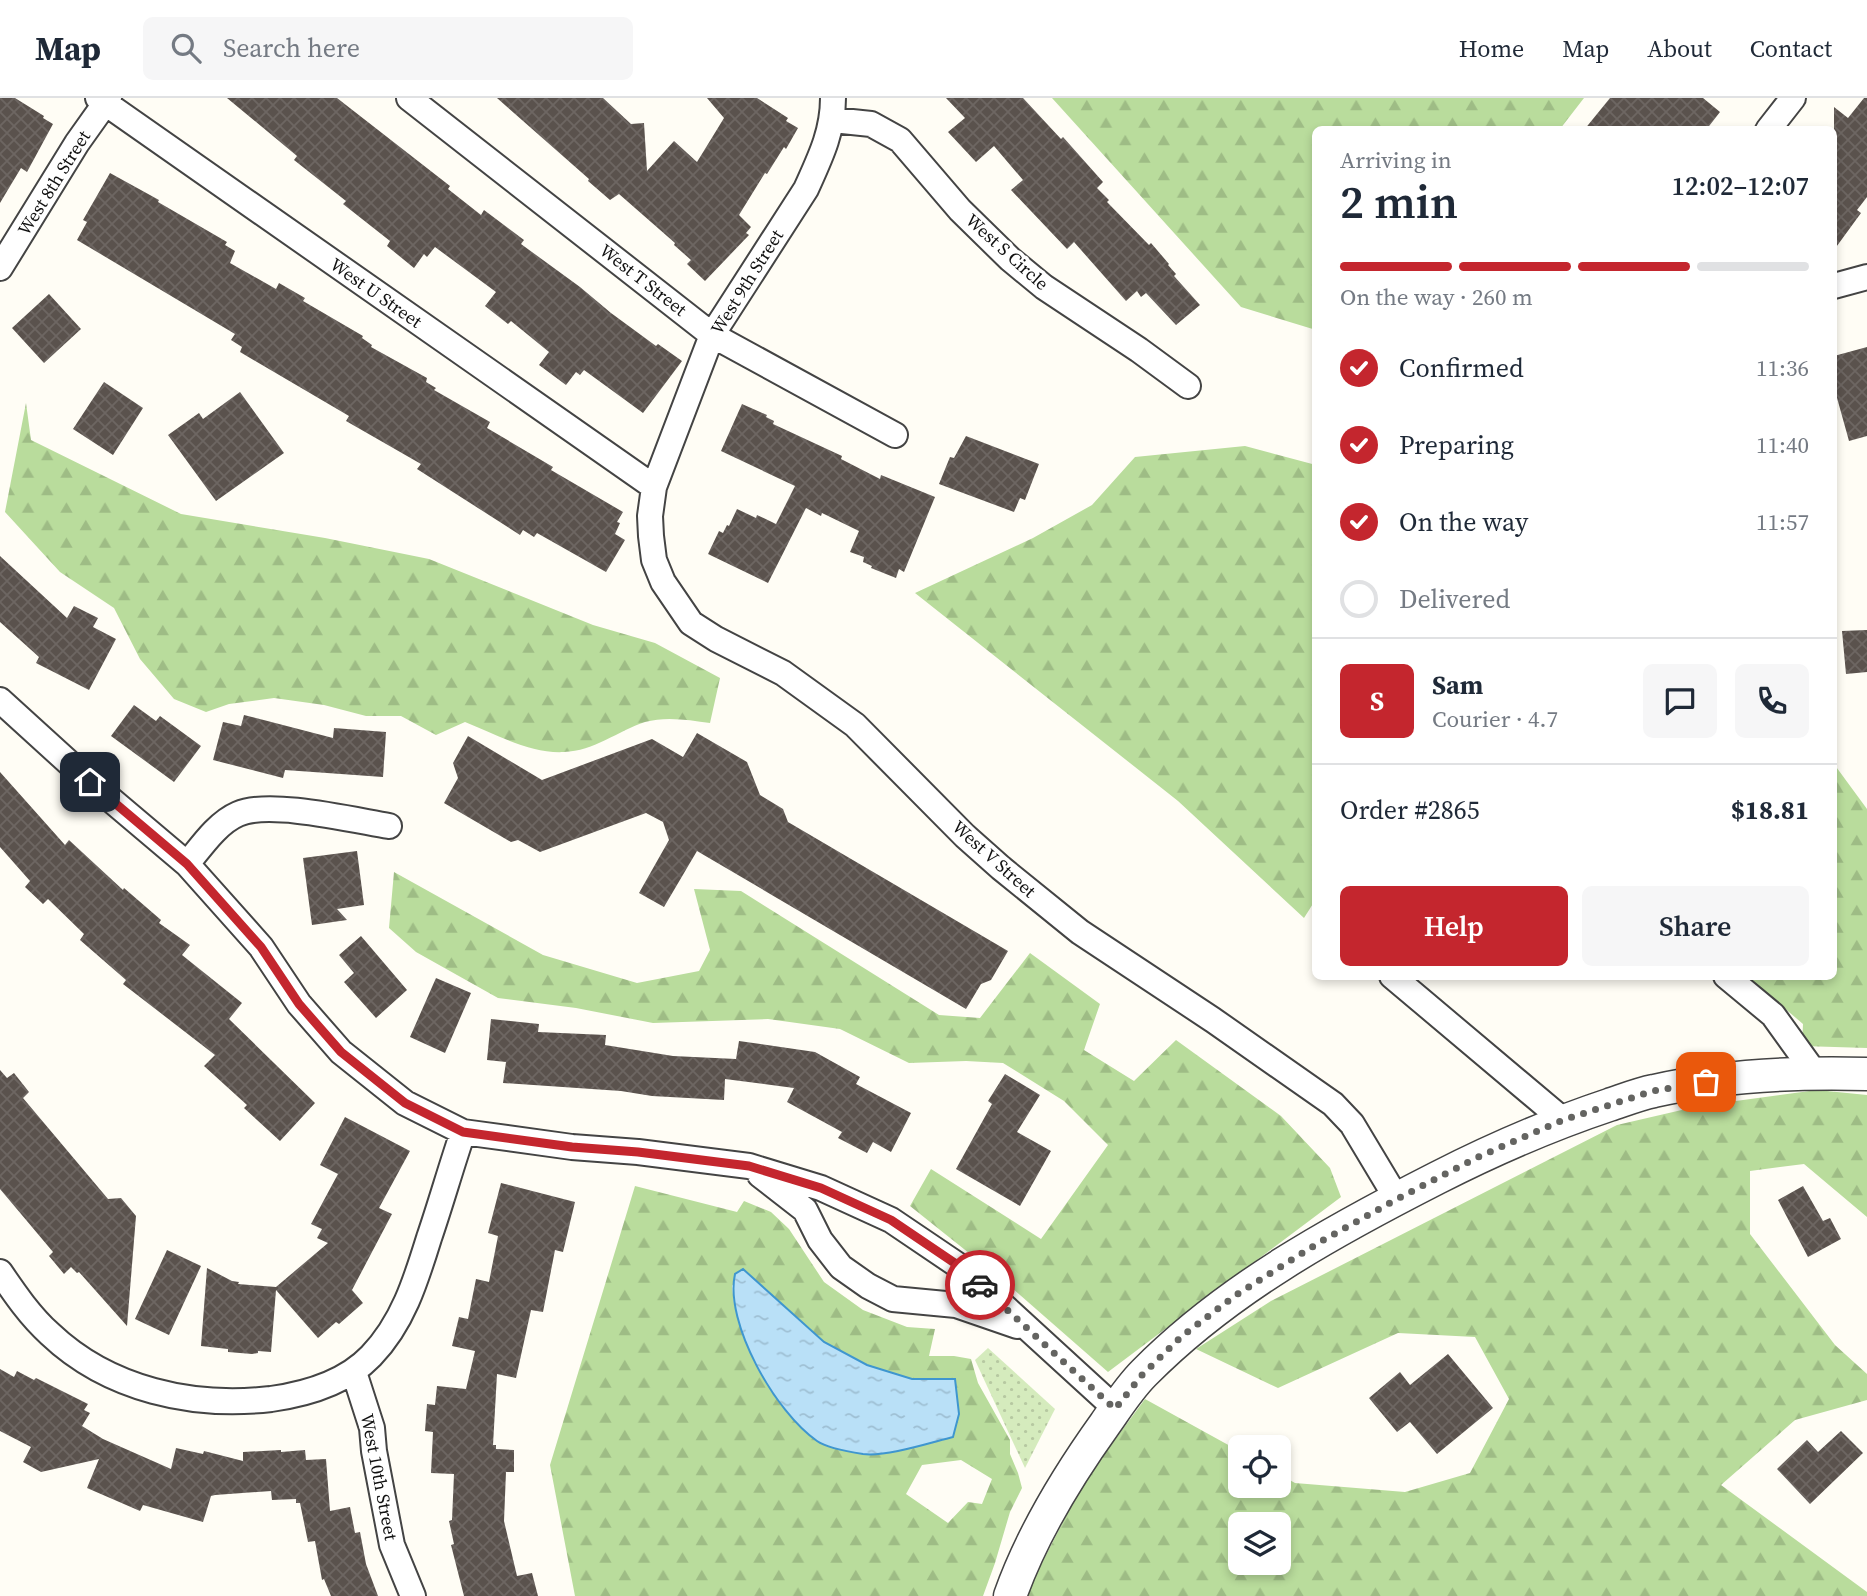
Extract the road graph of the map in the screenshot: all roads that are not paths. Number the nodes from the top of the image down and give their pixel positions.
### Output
1 (409, 98) edge
2 (1793, 98) edge
3 (104, 100) edge
4 (833, 109) edge
5 (1771, 126) edge
6 (0, 268) edge
7 (1867, 277) edge
8 (1837, 285) edge
9 (712, 335) junction
10 (1188, 386) dead end
11 (895, 435) dead end
12 (654, 487) junction
13 (0, 700) edge
14 (389, 826) dead end
15 (187, 864) junction
16 (1397, 980) edge
17 (1731, 980) edge
18 (1814, 1072) junction
19 (1867, 1074) edge
20 (1563, 1120) junction
21 (463, 1132) junction
22 (749, 1166) junction
23 (1397, 1199) junction
24 (0, 1272) edge
25 (1027, 1330) junction
26 (354, 1372) junction
27 (1115, 1409) junction
28 (413, 1596) edge
29 (1010, 1596) edge

1 - 9 street, West T Street
2 - 5 street
3 - 6 street, West 8th Street
3 - 12 street, West U Street
4 - 9 street, West 9th Street
4 - 10 street, West S Circle
7 - 8 street
9 - 11 street, West T Street
9 - 12 street, West 9th Street
12 - 23 street, West V Street
13 - 15 street
14 - 15 street
15 - 21 street
16 - 20 street
17 - 18 street
18 - 19 street
18 - 20 street
20 - 23 street
21 - 22 street
21 - 26 street
22 - 25 street
22 - 25 street
23 - 27 street
24 - 26 street
25 - 27 street
26 - 28 street, West 10th Street
27 - 29 street

